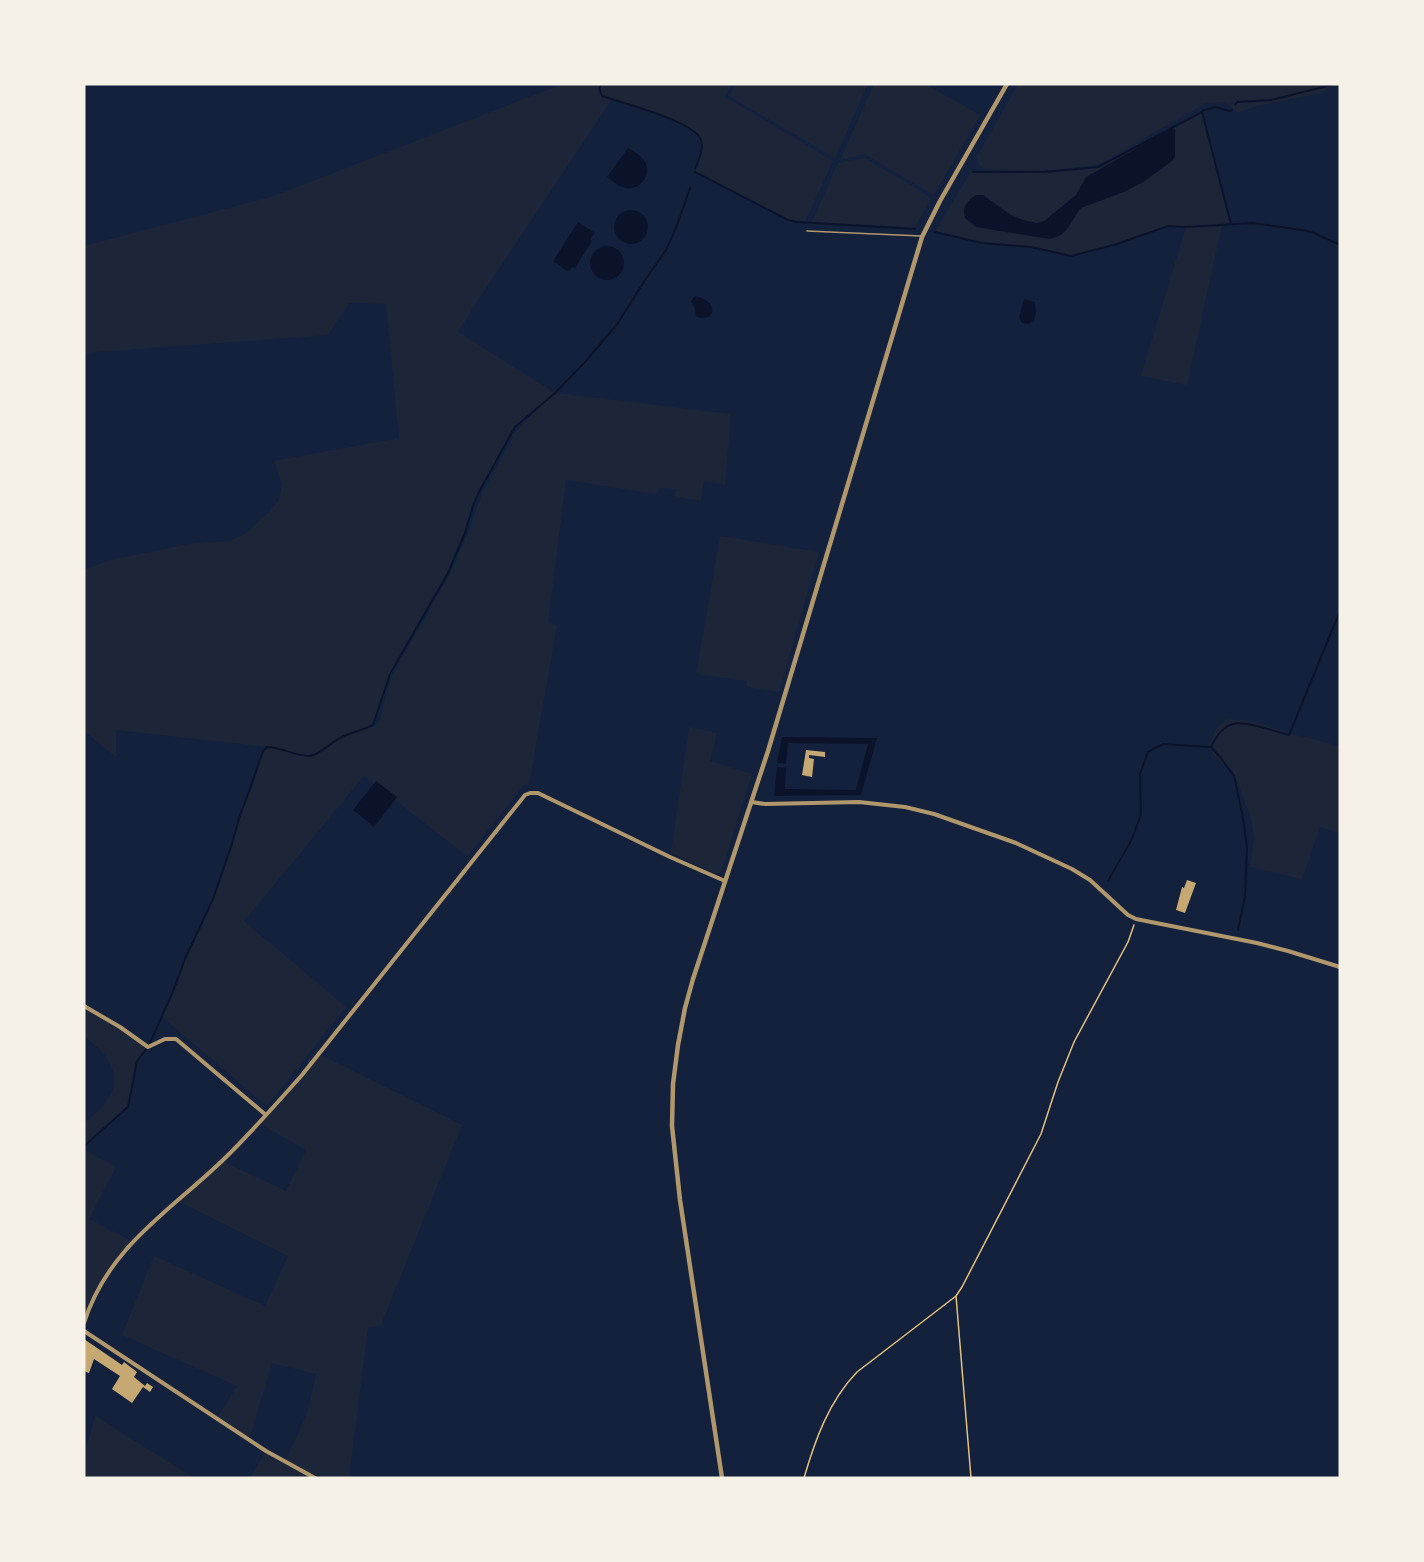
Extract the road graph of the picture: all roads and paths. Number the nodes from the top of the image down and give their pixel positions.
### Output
1 (1007, 84) edge
2 (807, 231) dead end
3 (921, 237) junction
4 (751, 802) junction
5 (725, 881) junction
6 (1136, 919) junction
7 (1340, 967) edge
8 (84, 1006) edge
9 (267, 1116) junction
10 (956, 1296) junction
11 (84, 1323) edge
12 (84, 1331) edge
13 (315, 1478) edge
14 (722, 1478) edge
15 (804, 1478) edge
16 (971, 1478) edge

1 - 3 street
2 - 3 lane
3 - 4 street
4 - 5 street
4 - 6 street
5 - 9 street
5 - 14 street
6 - 7 street
6 - 10 path
8 - 9 street
9 - 11 street
10 - 15 path
10 - 16 path
12 - 13 street

